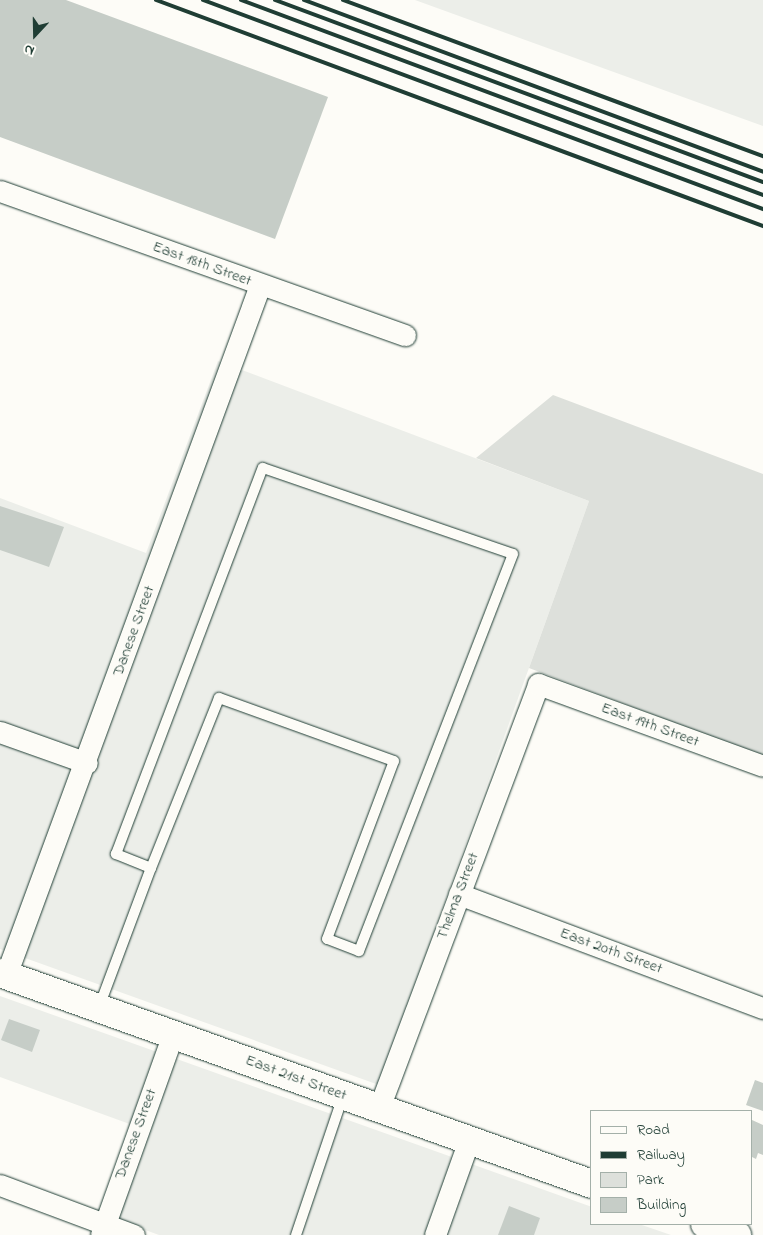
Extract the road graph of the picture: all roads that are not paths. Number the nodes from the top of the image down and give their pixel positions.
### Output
1 (0, 191) edge
2 (260, 285) junction
3 (405, 335) dead end
4 (538, 684) joint
5 (0, 732) edge
6 (87, 763) junction
7 (763, 766) edge
8 (151, 868) junction
9 (459, 894) junction
10 (3, 974) edge
11 (99, 1008) junction
12 (763, 1008) edge
13 (173, 1034) junction
14 (344, 1095) junction
15 (379, 1108) junction
16 (468, 1140) junction
17 (590, 1183) edge
18 (0, 1185) edge
19 (708, 1225) edge
20 (103, 1230) edge
21 (134, 1235) edge
22 (296, 1235) edge
23 (435, 1235) edge
24 (737, 1235) edge

1 - 2 street, East 18th Street
2 - 3 street, East 18th Street
2 - 6 street, Danese Street
4 - 7 street, East 19th Street
4 - 9 street, Thelma Street
5 - 6 street
6 - 10 street, Danese Street
8 - 8 lane
8 - 11 lane
9 - 12 street, East 20th Street
9 - 15 street, Thelma Street
10 - 11 main road, East 21st Street
11 - 13 main road, East 21st Street
13 - 14 main road, East 21st Street
13 - 20 street, Danese Street
14 - 15 main road, East 21st Street
14 - 22 lane
15 - 16 main road, East 21st Street
16 - 17 main road, East 21st Street
16 - 23 street
18 - 20 street
19 - 24 main road
20 - 21 street

